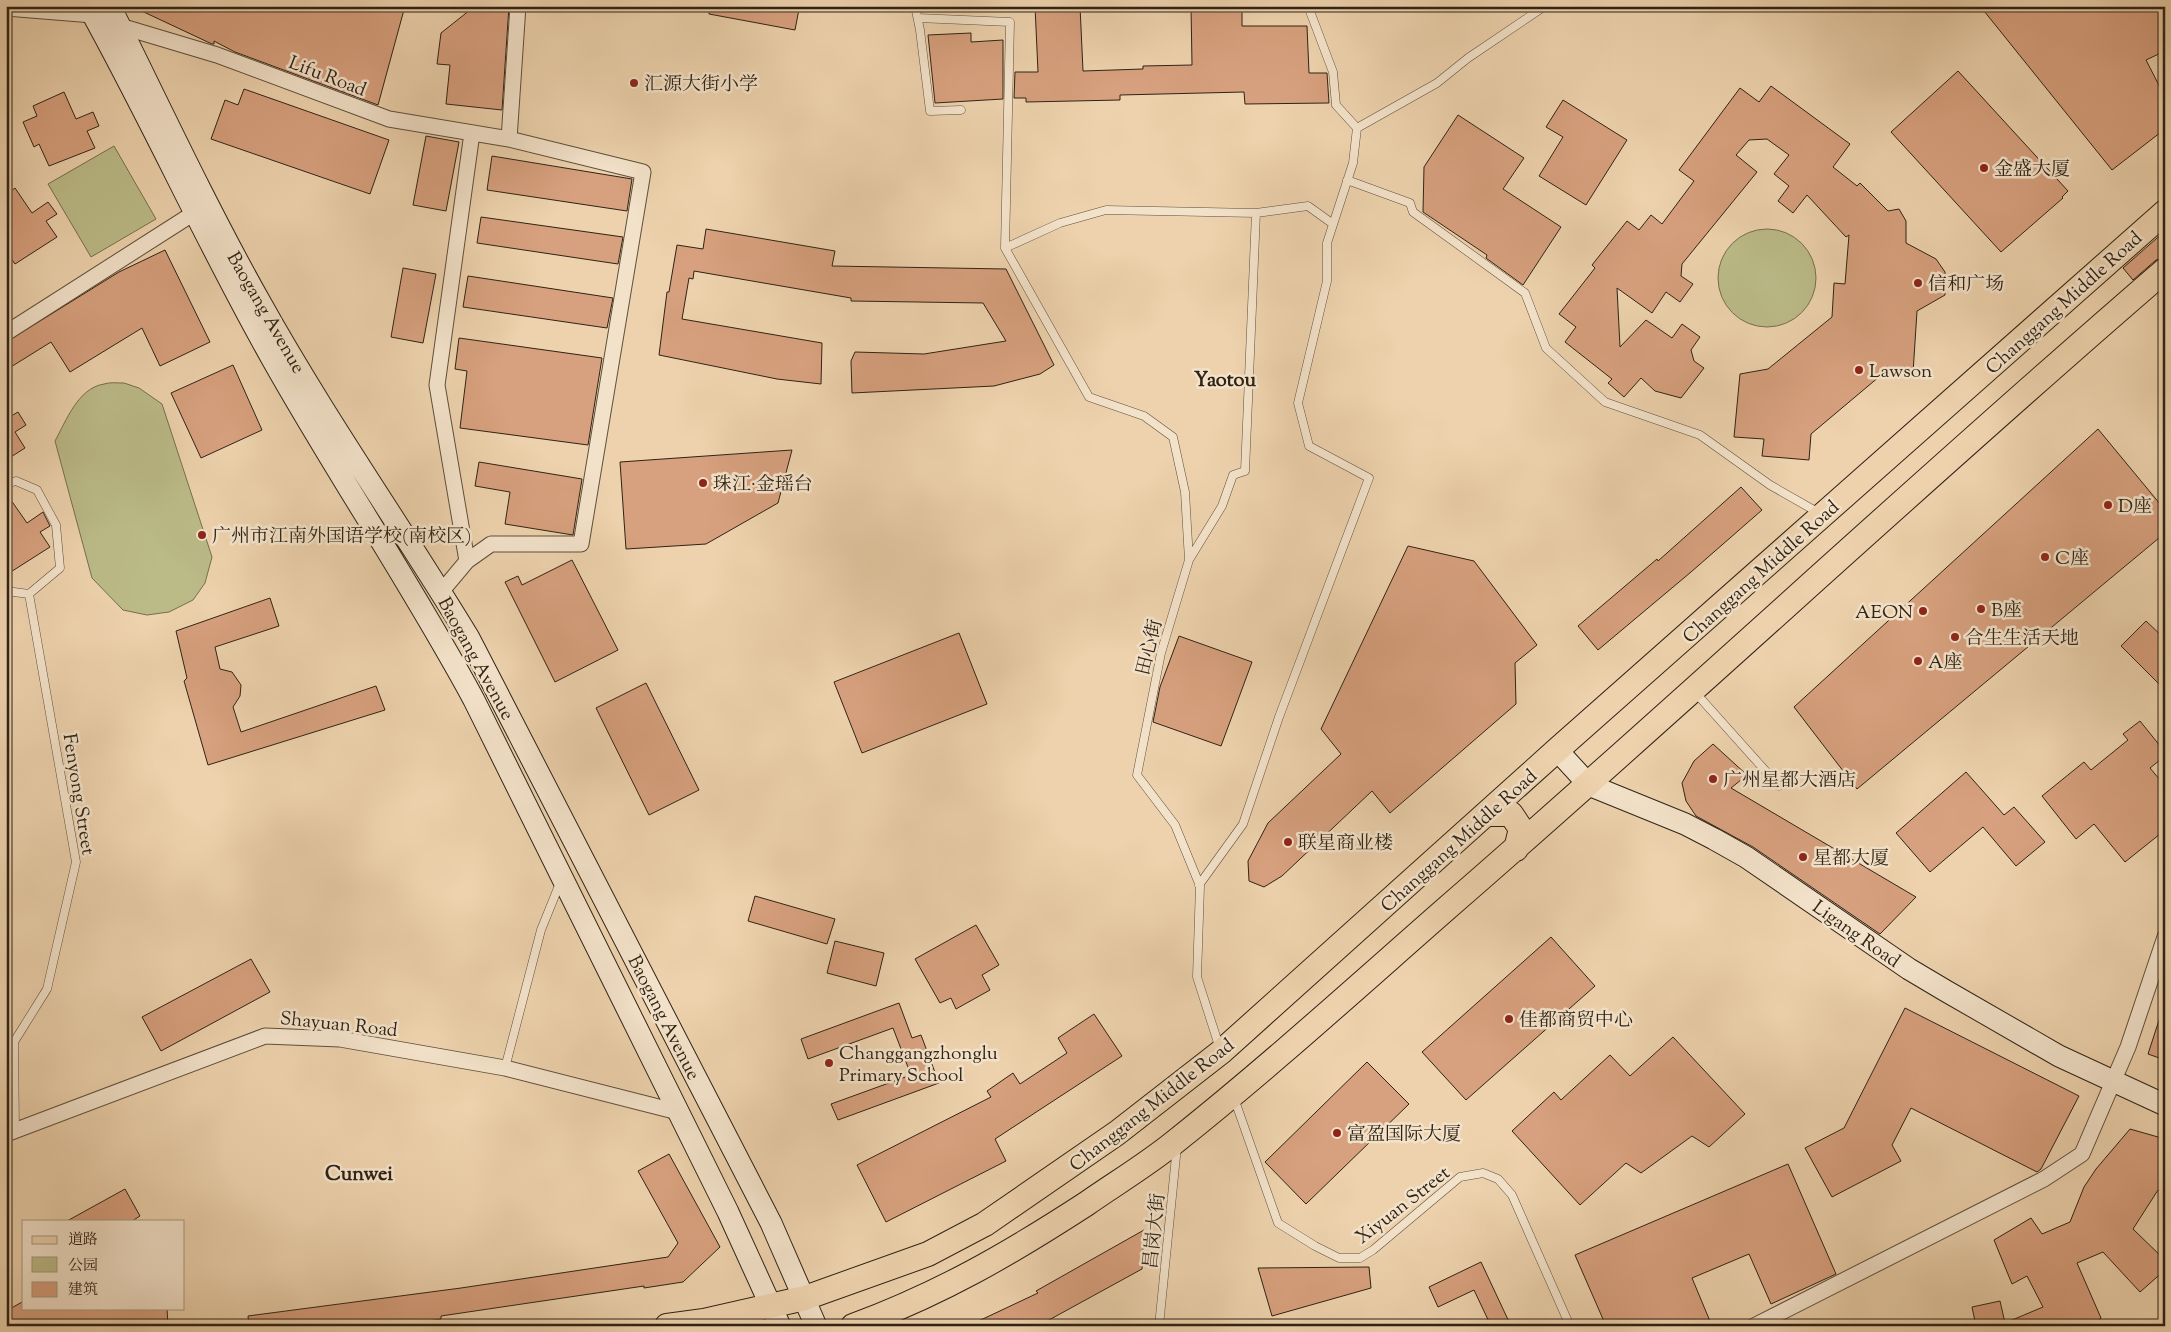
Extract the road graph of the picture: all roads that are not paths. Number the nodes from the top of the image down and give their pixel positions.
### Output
1 (518, 6) edge
2 (915, 6) edge
3 (1308, 6) edge
4 (1545, 6) edge
5 (6, 8) edge
6 (97, 9) edge
7 (918, 18) junction
8 (120, 26) junction
9 (961, 110) dead end
10 (1357, 128) junction
11 (472, 132) junction
12 (509, 139) junction
13 (1347, 180) junction
14 (2165, 212) edge
15 (194, 213) junction
16 (1256, 213) junction
17 (1333, 224) junction
18 (1005, 248) junction
19 (2165, 270) edge
20 (6, 334) edge
21 (6, 484) edge
22 (1823, 515) junction
23 (1189, 560) junction
24 (467, 561) junction
25 (6, 591) edge
26 (441, 592) junction
27 (29, 594) junction
28 (1693, 690) junction
29 (1558, 750) junction
30 (1589, 784) junction
31 (1779, 786) dead end
32 (1487, 814) junction
33 (1516, 849) junction
34 (562, 879) junction
35 (1199, 885) junction
36 (2165, 937) edge
37 (1221, 1052) junction
38 (505, 1068) junction
39 (2114, 1082) junction
40 (1232, 1094) junction
41 (2165, 1105) edge
42 (678, 1112) junction
43 (10, 1133) edge
44 (1178, 1140) junction
45 (805, 1298) junction
46 (776, 1316) edge
47 (667, 1326) edge
48 (816, 1326) edge
49 (853, 1326) edge
50 (1159, 1326) edge
51 (1570, 1326) edge
52 (1754, 1326) edge

1 - 12 street
2 - 7 lane
3 - 10 lane
4 - 10 lane
5 - 6 street
6 - 8 main road, Baogang Avenue
6 - 15 main road, Baogang Avenue
7 - 9 lane
7 - 18 lane
8 - 11 street, Lifu Road
8 - 26 main road, Baogang Avenue
10 - 13 lane
11 - 12 street, Lifu Road
11 - 24 street
12 - 24 street, Lifu Road
13 - 17 lane
13 - 22 lane
14 - 22 main road, Changgang Middle Road
15 - 20 street
15 - 34 main road, Baogang Avenue
16 - 17 lane
16 - 18 lane
16 - 23 lane
17 - 35 lane
18 - 23 lane, 田心街
19 - 28 main road, Changgang Middle Road
21 - 27 lane
22 - 29 main road, Changgang Middle Road
23 - 35 lane, 田心街
24 - 26 street
25 - 27 lane
26 - 45 main road, Baogang Avenue
27 - 43 lane, Fenyong Street
28 - 30 main road, Changgang Middle Road
28 - 31 lane
29 - 30 main road, Ligang Road
29 - 32 main road, Changgang Middle Road
30 - 33 main road, Changgang Middle Road
30 - 39 main road, Ligang Road
32 - 33 main road
32 - 37 main road, Changgang Middle Road
33 - 40 main road, Changgang Middle Road
34 - 38 lane
34 - 42 main road, Baogang Avenue
35 - 37 lane, 田心街
36 - 39 street
37 - 45 main road, Changgang Middle Road
38 - 42 street, Shayuan Road
38 - 43 street, Shayuan Road
39 - 41 main road, Ligang Road
39 - 52 street
40 - 44 main road, Changgang Middle Road
40 - 51 lane, Xiyuan Street
42 - 46 main road, Baogang Avenue
44 - 49 main road, Changgang Middle Road
44 - 50 lane, 昌岗大街
45 - 46 main road, Changgang Middle Road
45 - 48 main road, Baogang Avenue
46 - 47 main road, Changgang Middle Road

